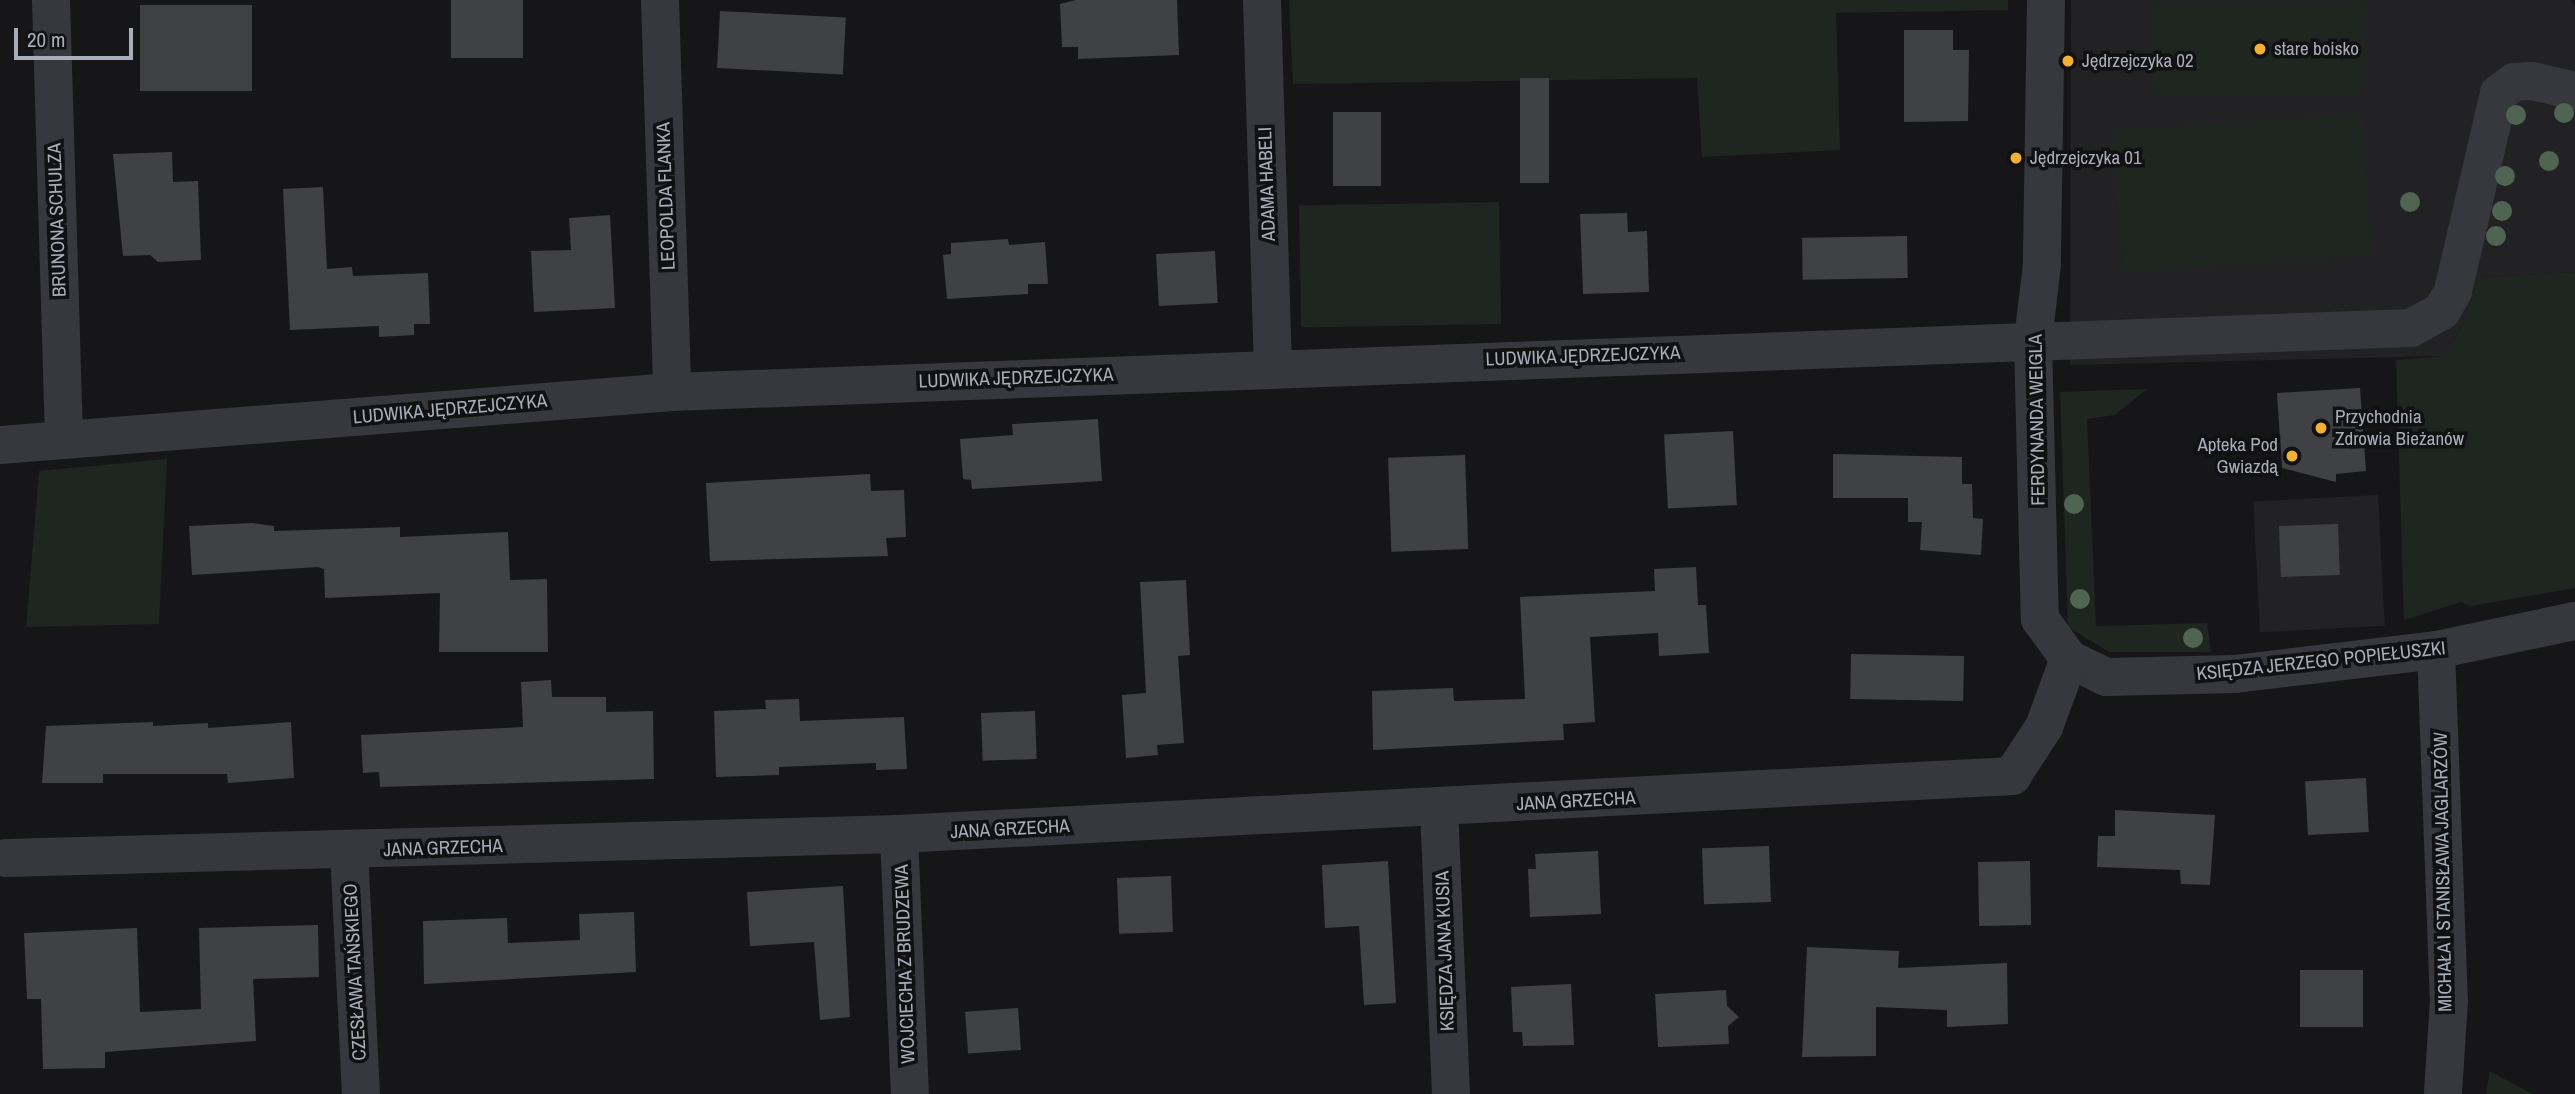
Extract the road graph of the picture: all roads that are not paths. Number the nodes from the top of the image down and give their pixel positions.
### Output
1 (51, 0) edge
2 (660, 0) edge
3 (1262, 0) edge
4 (2046, 0) edge
5 (2575, 91) edge
6 (2034, 341) junction
7 (1273, 367) junction
8 (672, 392) junction
9 (64, 440) junction
10 (0, 444) edge
11 (2575, 621) edge
12 (2436, 650) junction
13 (2069, 659) junction
14 (1439, 808) junction
15 (899, 834) junction
16 (349, 850) junction
17 (6, 858) dead end
18 (361, 1094) edge
19 (910, 1094) edge
20 (1451, 1094) edge
21 (2443, 1094) edge

1 - 9 street, BRUNONA SCHULZA
2 - 8 street, LEOPOLDA FLANKA
3 - 7 street, ADAMA HABELI
4 - 6 street, FERDYNANDA WEIGLA
5 - 6 street, LUDWIKA JĘDRZEJCZYKA
6 - 7 street, LUDWIKA JĘDRZEJCZYKA
6 - 13 street, FERDYNANDA WEIGLA
7 - 8 street, LUDWIKA JĘDRZEJCZYKA
8 - 9 street, LUDWIKA JĘDRZEJCZYKA
9 - 10 street, LUDWIKA JĘDRZEJCZYKA
11 - 12 street, KSIĘDZA JERZEGO POPIEŁUSZKI
12 - 13 street, KSIĘDZA JERZEGO POPIEŁUSZKI
12 - 21 street, MICHAŁA I STANISŁAWA JAGLARZÓW
13 - 14 street, JANA GRZECHA
14 - 15 street, JANA GRZECHA
14 - 20 street, KSIĘDZA JANA KUSIA
15 - 16 street, JANA GRZECHA
15 - 19 street, WOJCIECHA Z BRUDZEWA
16 - 17 street, JANA GRZECHA
16 - 18 street, CZESŁAWA TAŃSKIEGO

